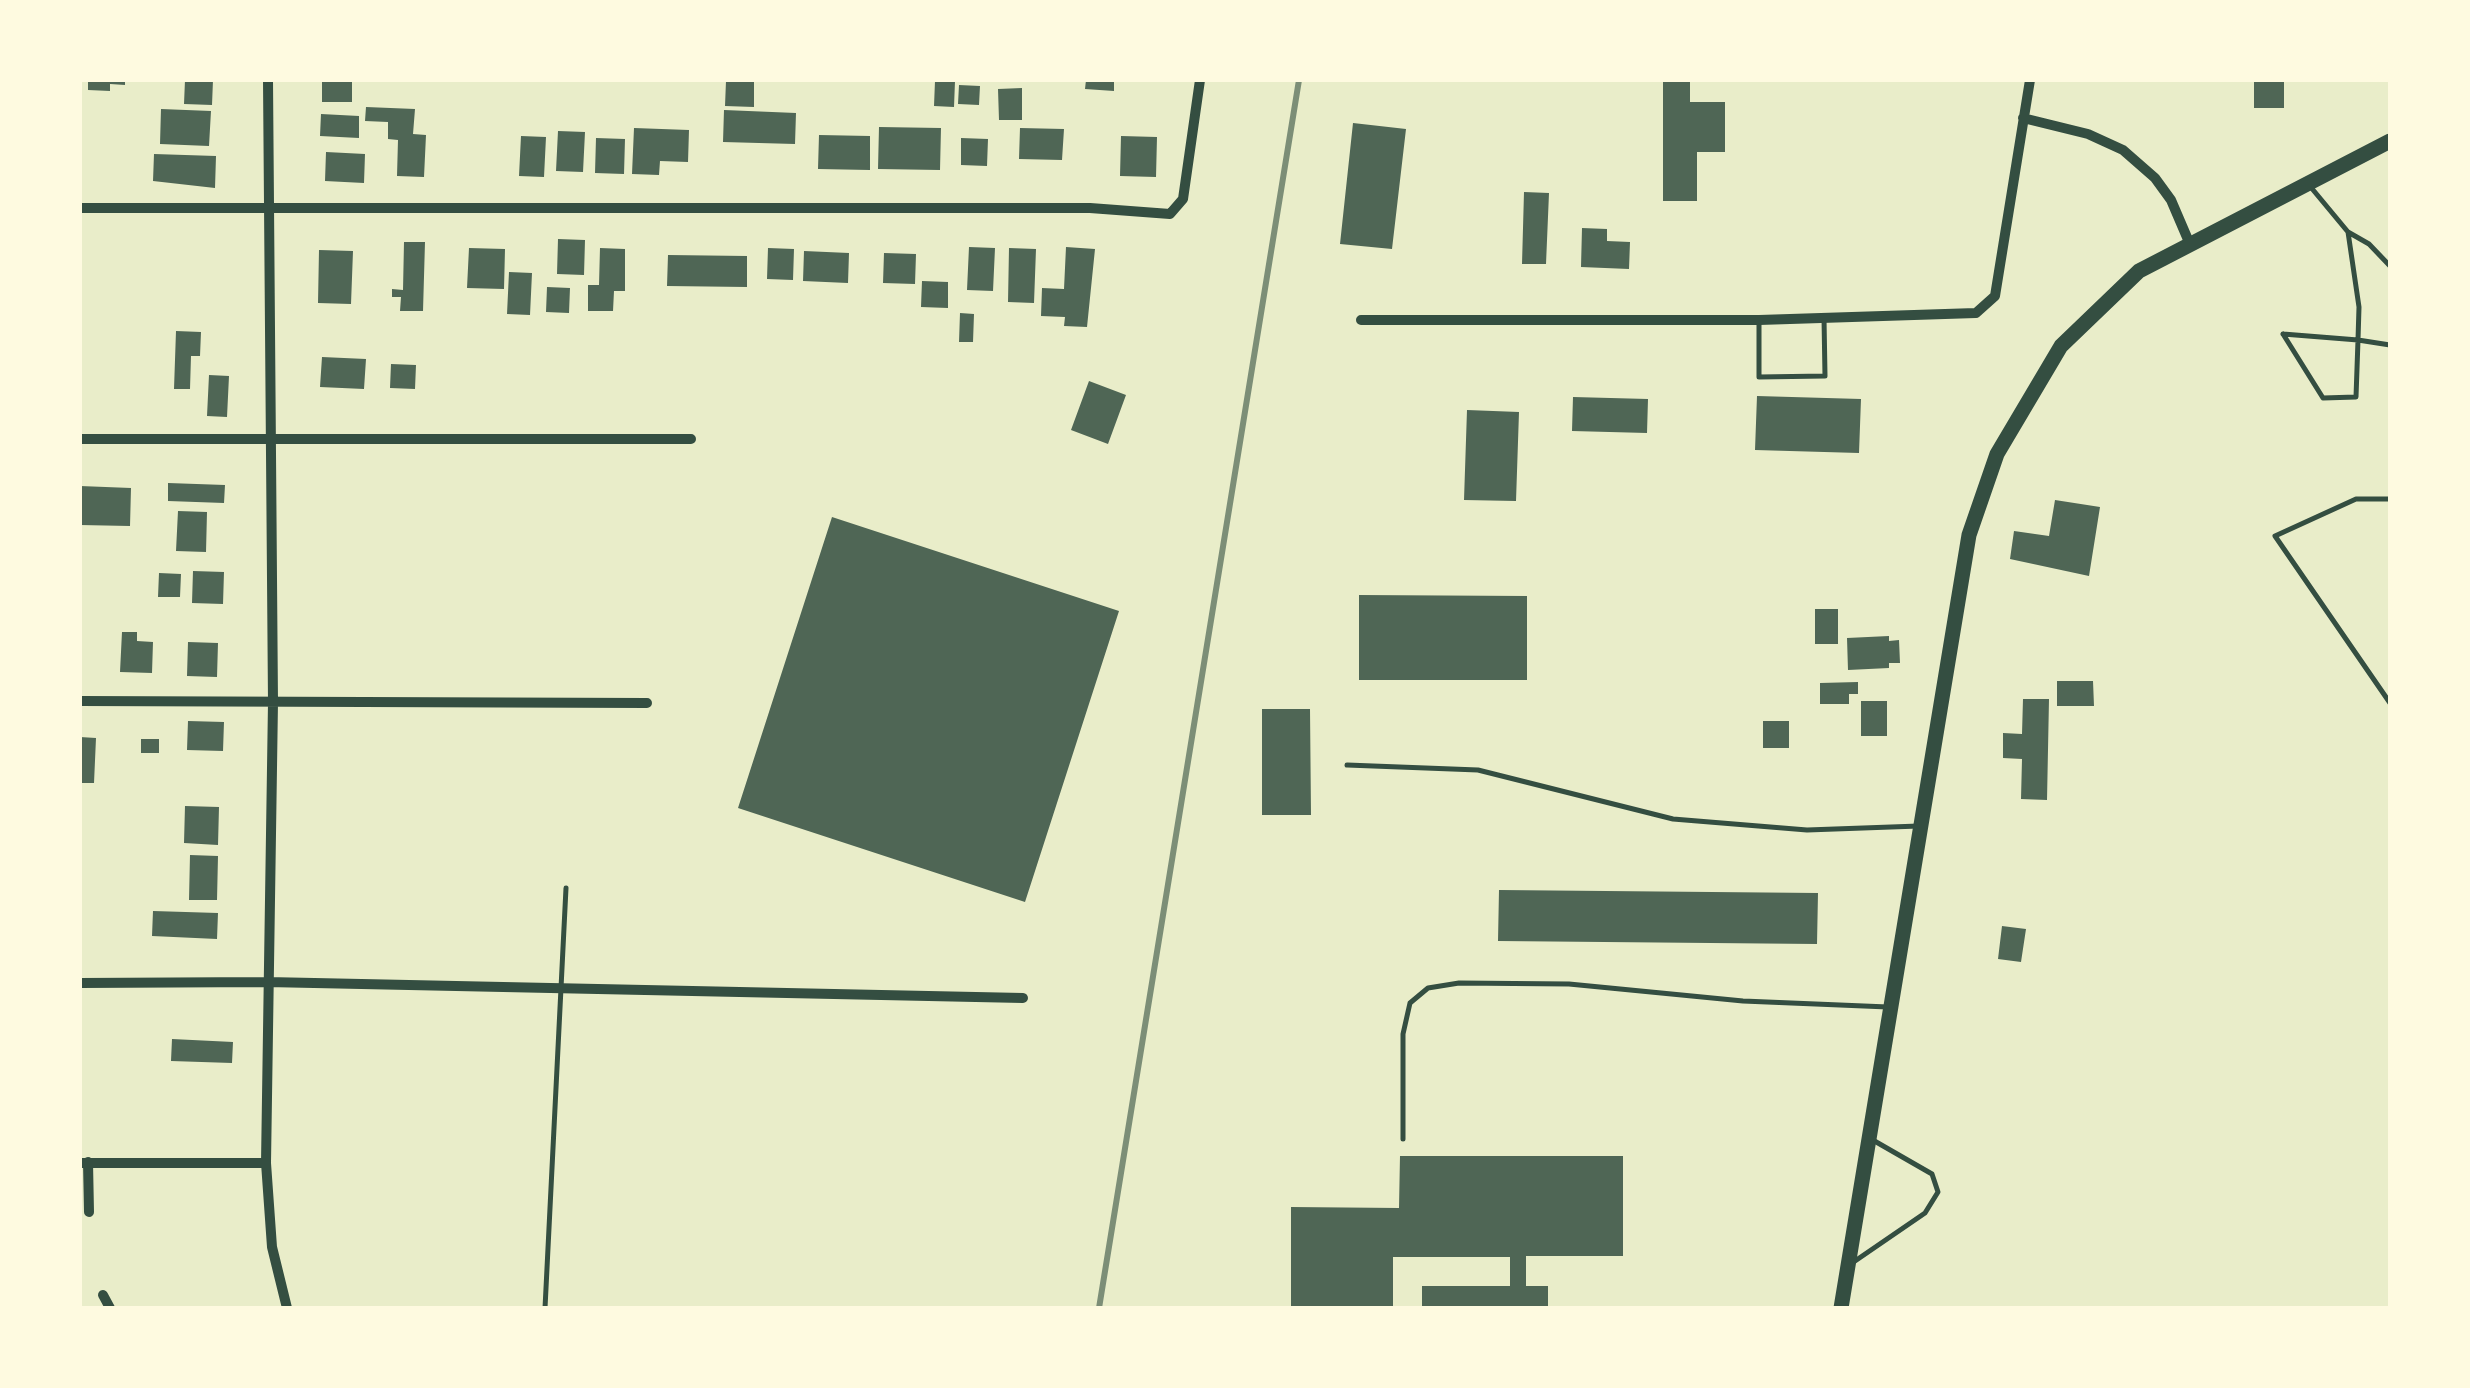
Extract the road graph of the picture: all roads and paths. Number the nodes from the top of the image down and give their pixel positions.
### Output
1 (268, 80) edge
2 (1200, 80) edge
3 (2030, 80) edge
4 (2023, 118) junction
5 (2390, 141) edge
6 (2306, 183) junction
7 (80, 208) edge
8 (270, 208) junction
9 (2348, 232) junction
10 (2188, 242) junction
11 (2390, 266) edge
12 (1824, 315) junction
13 (1361, 320) dead end
14 (1759, 320) junction
15 (2358, 340) junction
16 (2390, 344) edge
17 (80, 439) edge
18 (274, 439) junction
19 (691, 439) dead end
20 (2390, 499) edge
21 (80, 701) edge
22 (273, 702) junction
23 (647, 703) dead end
24 (2390, 704) edge
25 (1346, 765) dead end
26 (1922, 826) junction
27 (566, 888) dead end
28 (267, 982) junction
29 (80, 983) edge
30 (564, 987) junction
31 (1022, 998) dead end
32 (1890, 1007) junction
33 (1869, 1137) junction
34 (1403, 1140) dead end
35 (84, 1162) edge
36 (266, 1163) junction
37 (89, 1212) dead end
38 (1848, 1266) junction
39 (104, 1296) dead end
40 (110, 1308) edge
41 (288, 1308) edge
42 (544, 1308) edge
43 (1841, 1308) edge

1 - 8 street
2 - 8 street
3 - 4 street
4 - 10 street
4 - 12 street
5 - 6 main road
6 - 9 lane
6 - 10 main road
7 - 8 street
8 - 18 street
9 - 11 lane
9 - 15 lane
10 - 26 main road
12 - 14 street
12 - 14 lane
13 - 14 street
15 - 15 lane
15 - 16 lane
17 - 18 street
18 - 19 street
18 - 22 street
20 - 24 lane
21 - 22 street
22 - 23 street
22 - 28 street
25 - 26 lane
26 - 32 main road
27 - 30 lane
28 - 29 street
28 - 30 street
28 - 36 street
30 - 31 street
30 - 42 lane
32 - 33 main road
32 - 34 lane
33 - 38 main road
33 - 38 lane
35 - 36 street
35 - 37 street
36 - 41 street
38 - 43 main road
39 - 40 street

